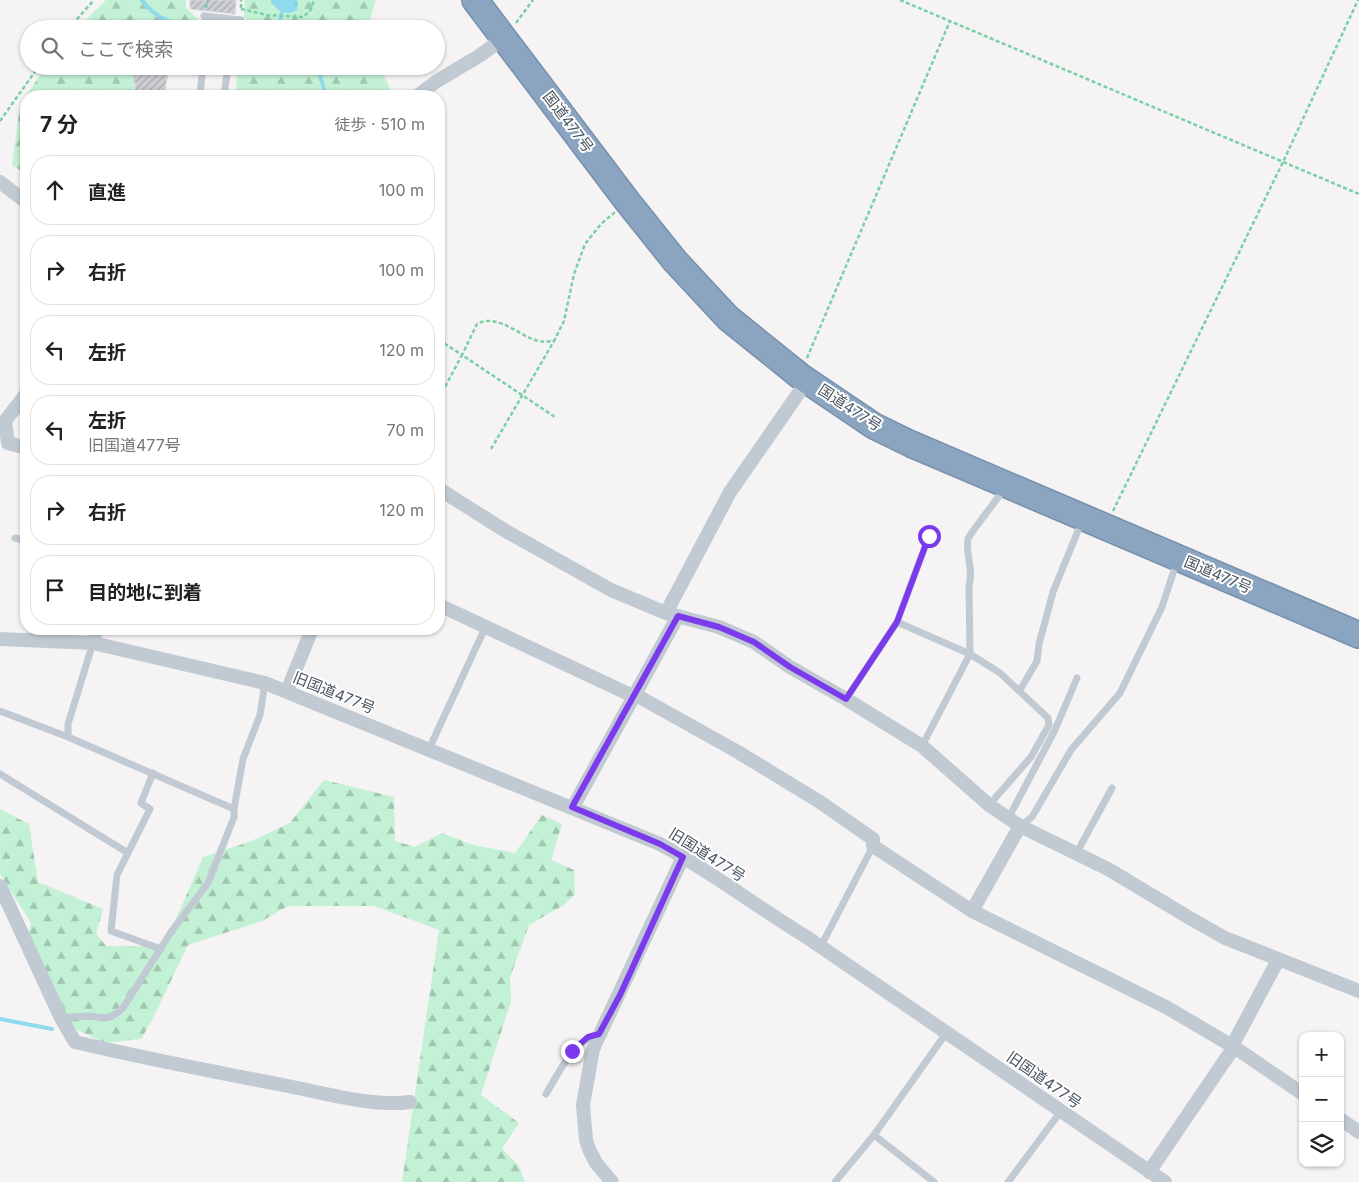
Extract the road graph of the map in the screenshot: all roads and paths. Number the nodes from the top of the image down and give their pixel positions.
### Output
1 (94, 0) edge
2 (314, 0) edge
3 (475, 0) edge
4 (533, 0) edge
5 (900, 0) edge
6 (1358, 0) edge
7 (241, 9) dead end
8 (76, 20) edge
9 (206, 20) edge
10 (241, 20) edge
11 (950, 21) junction
12 (504, 38) junction
13 (33, 75) edge
14 (202, 75) edge
15 (227, 75) edge
16 (22, 90) edge
17 (201, 90) edge
18 (225, 90) edge
19 (425, 90) edge
20 (20, 93) edge
21 (0, 121) edge
22 (1282, 162) junction
23 (0, 182) edge
24 (1359, 194) edge
25 (20, 197) edge
26 (627, 201) junction
27 (554, 341) junction
28 (445, 344) edge
29 (462, 355) junction
30 (803, 378) junction
31 (445, 387) edge
32 (522, 395) junction
33 (20, 401) edge
34 (555, 417) dead end
35 (3, 420) edge
36 (4, 447) edge
37 (20, 448) edge
38 (491, 449) dead end
39 (1008, 485) junction
40 (445, 493) edge
41 (1095, 521) junction
42 (929, 536) dead end
43 (15, 538) dead end
44 (20, 539) edge
45 (1178, 558) junction
46 (445, 608) edge
47 (672, 614) junction
48 (897, 622) junction
49 (485, 628) junction
50 (95, 635) edge
51 (310, 635) edge
52 (1359, 635) edge
53 (0, 639) edge
54 (93, 644) junction
55 (970, 654) junction
56 (1077, 678) dead end
57 (265, 682) junction
58 (1020, 690) junction
59 (287, 691) junction
60 (634, 695) junction
61 (846, 699) junction
62 (0, 711) edge
63 (68, 736) junction
64 (922, 746) junction
65 (429, 749) junction
66 (153, 773) junction
67 (0, 774) edge
68 (1112, 788) dead end
69 (989, 805) junction
70 (572, 807) junction
71 (234, 809) junction
72 (1014, 823) junction
73 (873, 846) junction
74 (128, 853) junction
75 (1076, 854) junction
76 (683, 857) junction
77 (0, 886) edge
78 (972, 911) junction
79 (821, 946) junction
80 (160, 949) junction
81 (1278, 960) junction
82 (1359, 991) edge
83 (61, 1018) junction
84 (947, 1032) junction
85 (599, 1034) junction
86 (1233, 1046) junction
87 (1299, 1091) edge
88 (546, 1094) dead end
89 (410, 1102) dead end
90 (1061, 1111) junction
91 (1344, 1122) edge
92 (1359, 1132) edge
93 (874, 1135) junction
94 (1149, 1172) junction
95 (612, 1182) edge
96 (835, 1182) edge
97 (934, 1182) edge
98 (1008, 1182) edge
99 (1165, 1182) edge

1 - 8 path
2 - 7 path
3 - 12 highway, 国道477号
4 - 12 path
5 - 11 path
6 - 22 path
9 - 10 lane
11 - 22 path
11 - 30 path
12 - 19 street
12 - 26 highway, 国道477号
13 - 16 path
14 - 17 lane
15 - 18 lane
20 - 21 path
22 - 24 path
22 - 41 path
23 - 25 street
26 - 27 path
26 - 30 highway, 国道477号
27 - 29 path
27 - 32 path
28 - 29 path
29 - 31 path
29 - 32 path
30 - 39 highway, 国道477号
30 - 47 street
32 - 34 path
32 - 38 path
33 - 35 street
35 - 36 street
36 - 37 street
39 - 41 highway, 国道477号
39 - 55 lane
40 - 47 street
41 - 45 highway, 国道477号
41 - 58 lane
42 - 48 lane
43 - 44 lane
45 - 52 highway, 国道477号
45 - 72 lane
46 - 49 street
47 - 60 street
47 - 61 street
48 - 55 lane
48 - 61 lane
49 - 60 street
49 - 65 lane
50 - 54 street
51 - 59 street
53 - 54 street, 旧国道477号
54 - 57 street, 旧国道477号
54 - 63 lane
55 - 58 lane
55 - 64 lane
56 - 72 lane
57 - 59 street, 旧国道477号
57 - 71 lane
58 - 69 lane
59 - 65 street, 旧国道477号
60 - 70 street
60 - 73 street
61 - 64 street
62 - 63 lane
63 - 66 lane
64 - 69 street
65 - 70 street, 旧国道477号
66 - 71 lane
66 - 74 lane
67 - 74 lane
68 - 75 lane
69 - 72 street
70 - 76 street, 旧国道477号
71 - 80 lane
72 - 75 street
72 - 78 street
73 - 78 street
73 - 79 lane
74 - 80 lane
75 - 81 street
76 - 79 street, 旧国道477号
76 - 85 street
77 - 83 street
78 - 86 street
79 - 84 street, 旧国道477号
80 - 83 lane
81 - 82 street
81 - 86 street
83 - 89 street
84 - 90 street, 旧国道477号
84 - 93 lane
85 - 88 lane
85 - 95 street
86 - 87 street
86 - 94 street
90 - 94 street, 旧国道477号
90 - 98 lane
91 - 92 street
93 - 96 lane
93 - 97 lane
94 - 99 street, 旧国道477号

